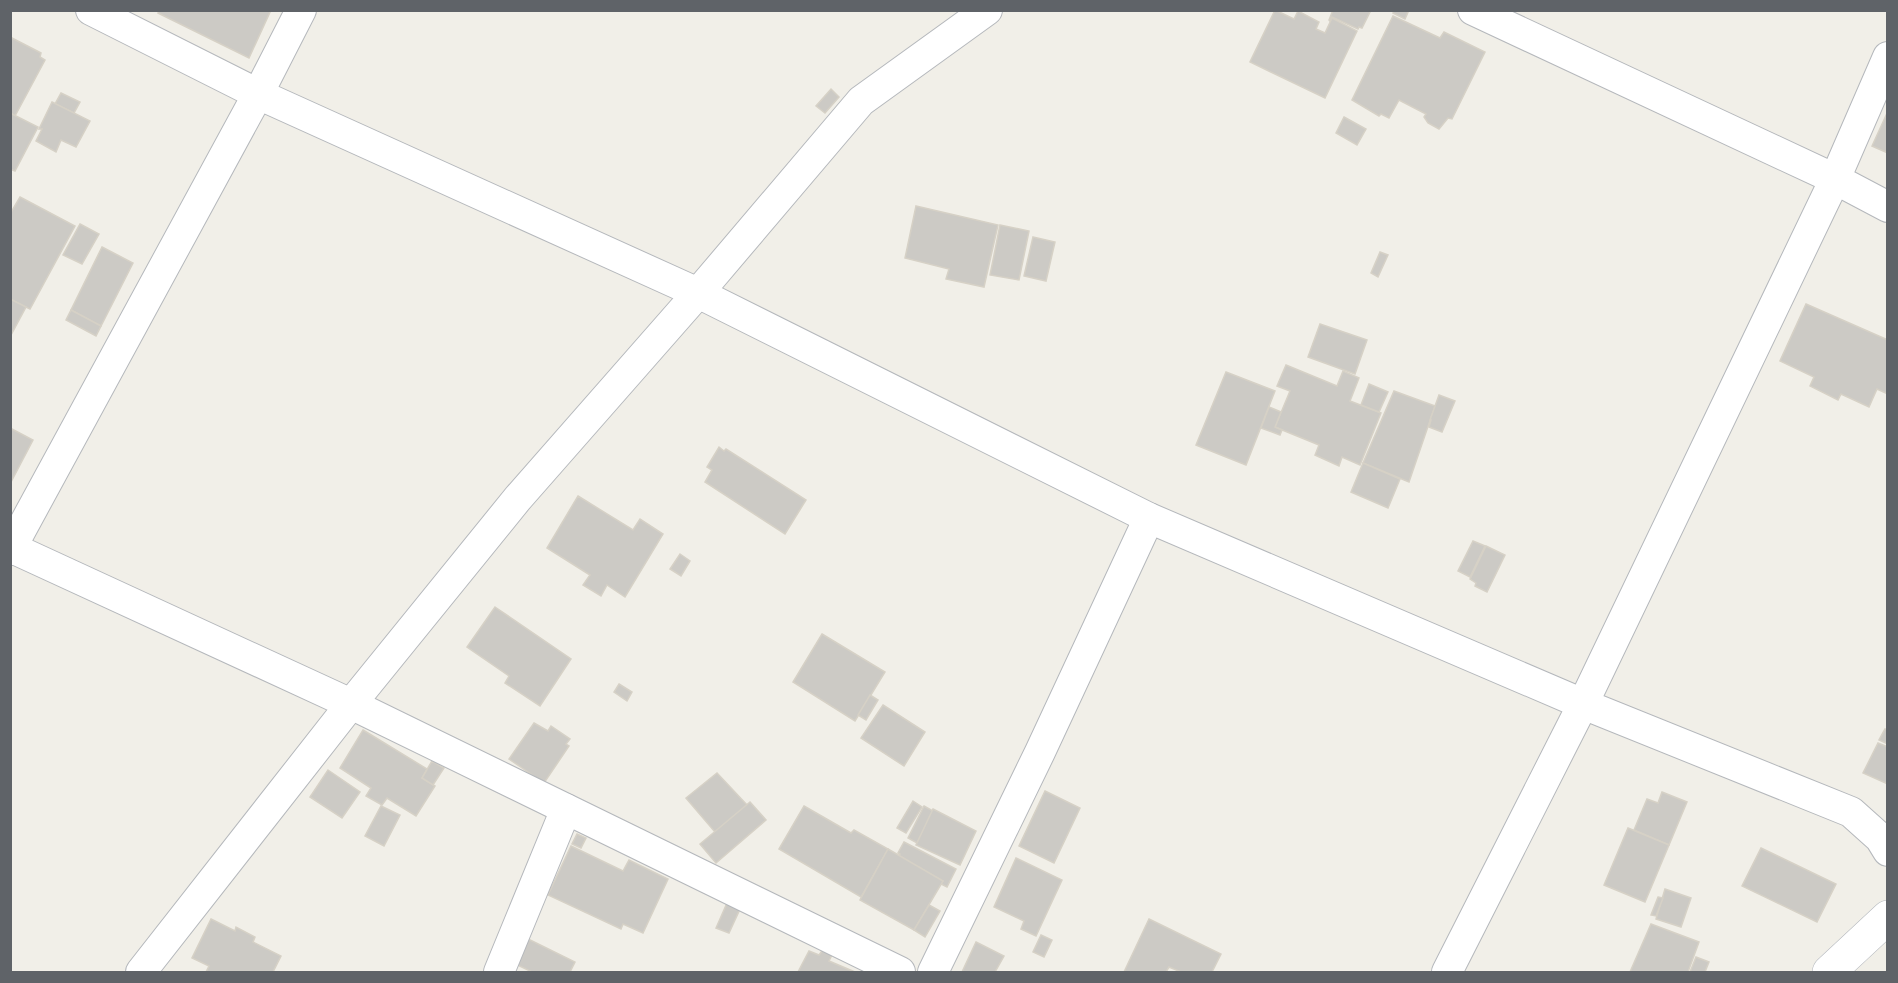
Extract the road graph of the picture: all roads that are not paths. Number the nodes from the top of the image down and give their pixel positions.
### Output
1 (91, 10) edge
2 (301, 10) edge
3 (987, 10) edge
4 (1473, 10) edge
5 (1887, 57) edge
6 (258, 94) junction
7 (1834, 179) junction
8 (1887, 207) edge
9 (698, 293) junction
10 (1149, 518) junction
11 (11, 548) edge
12 (351, 704) junction
13 (1583, 704) junction
14 (566, 809) junction
15 (1887, 851) edge
16 (1887, 917) edge
17 (141, 972) edge
18 (499, 972) edge
19 (900, 972) edge
20 (933, 972) edge
21 (1447, 972) edge
22 (1828, 972) edge

1 - 6 street
2 - 6 street
3 - 9 street
4 - 7 street
5 - 7 street
6 - 9 street
6 - 11 street
7 - 8 street
7 - 13 street
9 - 10 street
9 - 12 street
10 - 13 street
10 - 20 street
11 - 12 street
12 - 14 street
12 - 17 street
13 - 15 street
13 - 21 street
14 - 18 street
14 - 19 street
16 - 22 street

